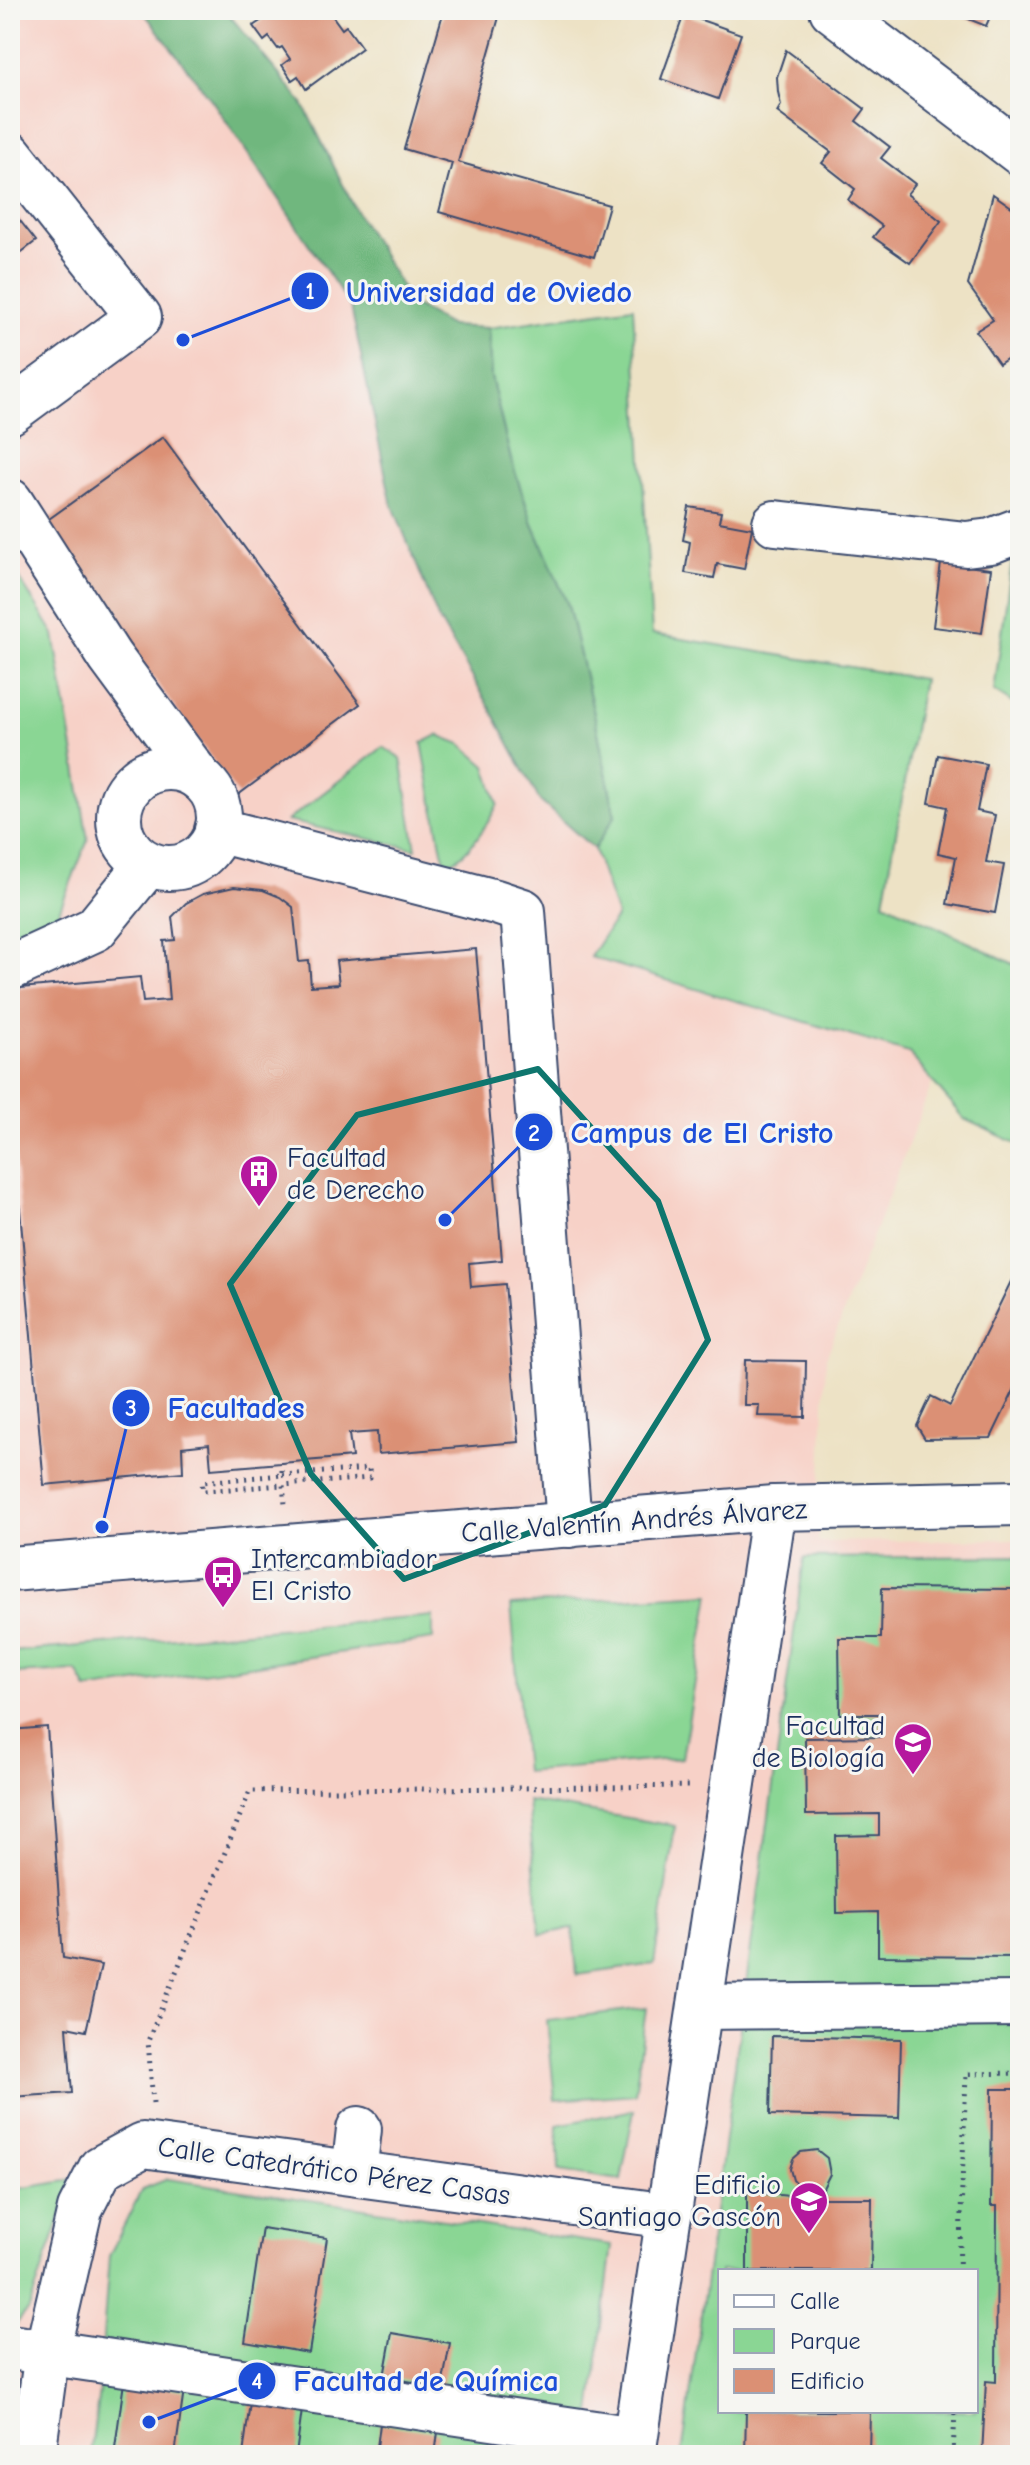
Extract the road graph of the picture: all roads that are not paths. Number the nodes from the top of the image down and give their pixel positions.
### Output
1 (832, 10) edge
2 (1020, 153) edge
3 (10, 154) edge
4 (10, 412) edge
5 (10, 501) edge
6 (775, 523) dead end
7 (1020, 530) edge
8 (110, 657) junction
9 (200, 779) junction
10 (124, 796) junction
11 (217, 830) junction
12 (148, 864) junction
13 (10, 968) edge
14 (1020, 1503) edge
15 (774, 1508) junction
16 (569, 1525) junction
17 (10, 1569) edge
18 (1020, 2004) edge
19 (700, 2007) junction
20 (359, 2129) dead end
21 (354, 2173) junction
22 (669, 2216) junction
23 (28, 2349) edge
24 (634, 2447) edge
25 (33, 2455) edge

1 - 2 street
3 - 4 street
5 - 8 street
6 - 7 street
8 - 9 street
8 - 10 street
9 - 10 street
9 - 11 street
10 - 12 street
11 - 12 street
11 - 16 street
12 - 13 street
14 - 15 street, Calle Valentín Andrés Álvarez
15 - 16 street, Calle Valentín Andrés Álvarez
15 - 19 street
16 - 17 street, Calle Valentín Andrés Álvarez
18 - 19 street
19 - 22 street
20 - 21 street
21 - 22 street, Calle Catedrático Pérez Casas
21 - 23 street, Calle Catedrático Pérez Casas
22 - 24 street
23 - 24 street
23 - 25 street, Calle Catedrático Pérez Casas

